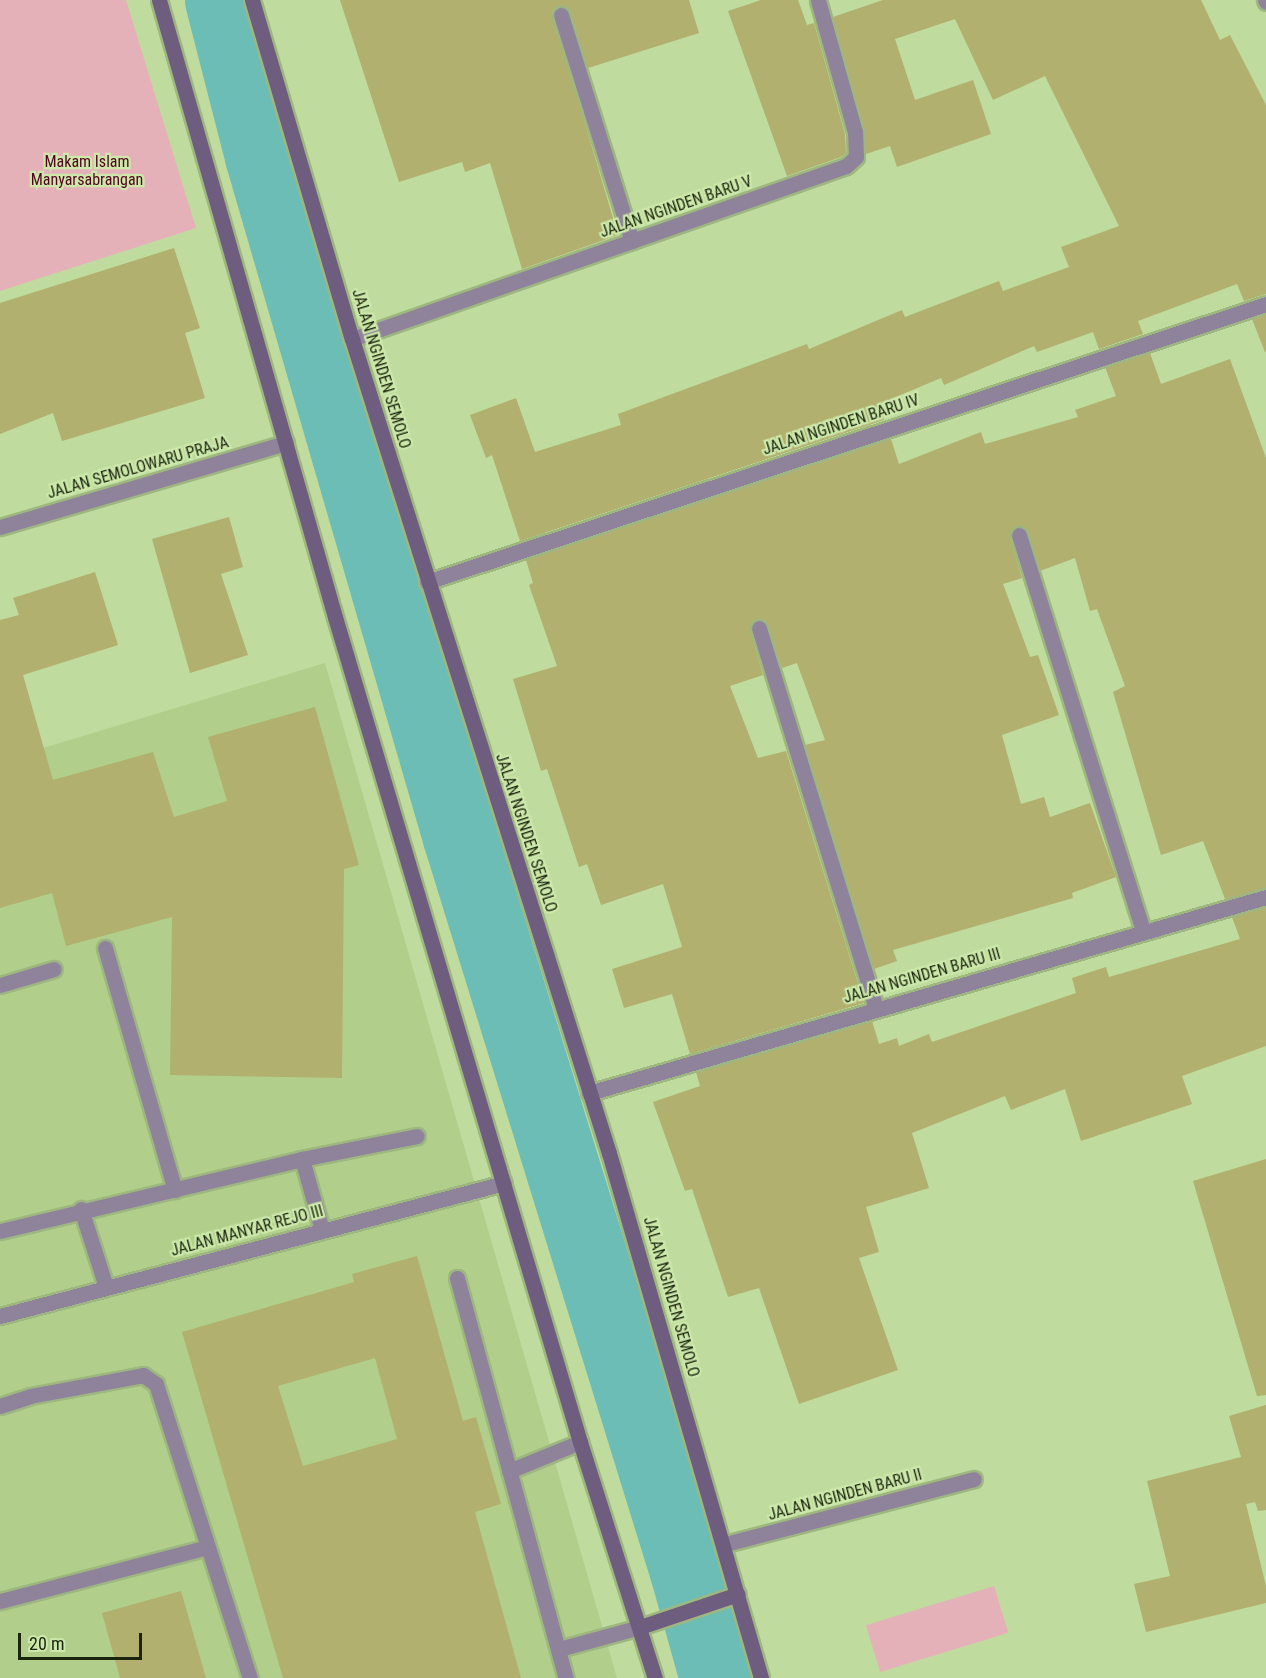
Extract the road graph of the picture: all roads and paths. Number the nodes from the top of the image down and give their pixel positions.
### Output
1 (159, 0) edge
2 (252, 0) edge
3 (818, 0) edge
4 (561, 15) dead end
5 (632, 241) junction
6 (1266, 304) edge
7 (352, 339) junction
8 (286, 443) junction
9 (0, 527) edge
10 (1019, 535) dead end
11 (427, 582) junction
12 (759, 628) dead end
13 (1266, 897) edge
14 (1143, 931) junction
15 (105, 948) dead end
16 (54, 969) dead end
17 (0, 985) edge
18 (876, 1009) junction
19 (589, 1093) junction
20 (417, 1136) dead end
21 (303, 1159) junction
22 (504, 1183) junction
23 (175, 1190) junction
24 (81, 1209) junction
25 (322, 1230) junction
26 (0, 1231) edge
27 (458, 1278) dead end
28 (106, 1287) junction
29 (0, 1316) edge
30 (0, 1406) edge
31 (580, 1442) junction
32 (509, 1471) junction
33 (974, 1479) dead end
34 (724, 1544) junction
35 (207, 1547) junction
36 (738, 1594) junction
37 (0, 1601) edge
38 (640, 1627) junction
39 (560, 1649) junction
40 (250, 1678) edge
41 (566, 1678) edge
42 (655, 1678) edge
43 (761, 1678) edge

1 - 8 main road
2 - 7 main road, JALAN NGINDEN SEMOLO
3 - 5 street, JALAN NGINDEN BARU V
4 - 5 street
5 - 7 street, JALAN NGINDEN BARU V
6 - 11 street, JALAN NGINDEN BARU IV
7 - 11 main road, JALAN NGINDEN SEMOLO
8 - 9 street, JALAN SEMOLOWARU PRAJA
8 - 22 main road
10 - 14 street
11 - 19 main road, JALAN NGINDEN SEMOLO
12 - 18 street
13 - 14 street, JALAN NGINDEN BARU III
14 - 18 street, JALAN NGINDEN BARU III
15 - 23 street
16 - 17 street
18 - 19 street, JALAN NGINDEN BARU III
19 - 34 main road, JALAN NGINDEN SEMOLO
20 - 21 street
21 - 23 street
21 - 25 street
22 - 25 street, JALAN MANYAR REJO III
22 - 31 main road
23 - 24 street
24 - 26 street
24 - 28 street
25 - 28 street, JALAN MANYAR REJO III
27 - 32 street
28 - 29 street, JALAN MANYAR REJO III
30 - 35 street
31 - 32 street
31 - 38 main road
32 - 39 street
33 - 34 street, JALAN NGINDEN BARU II
34 - 36 main road, JALAN NGINDEN SEMOLO
35 - 37 street
35 - 40 street
36 - 38 main road
36 - 43 main road, JALAN NGINDEN SEMOLO
38 - 39 street
38 - 42 main road
39 - 41 street

